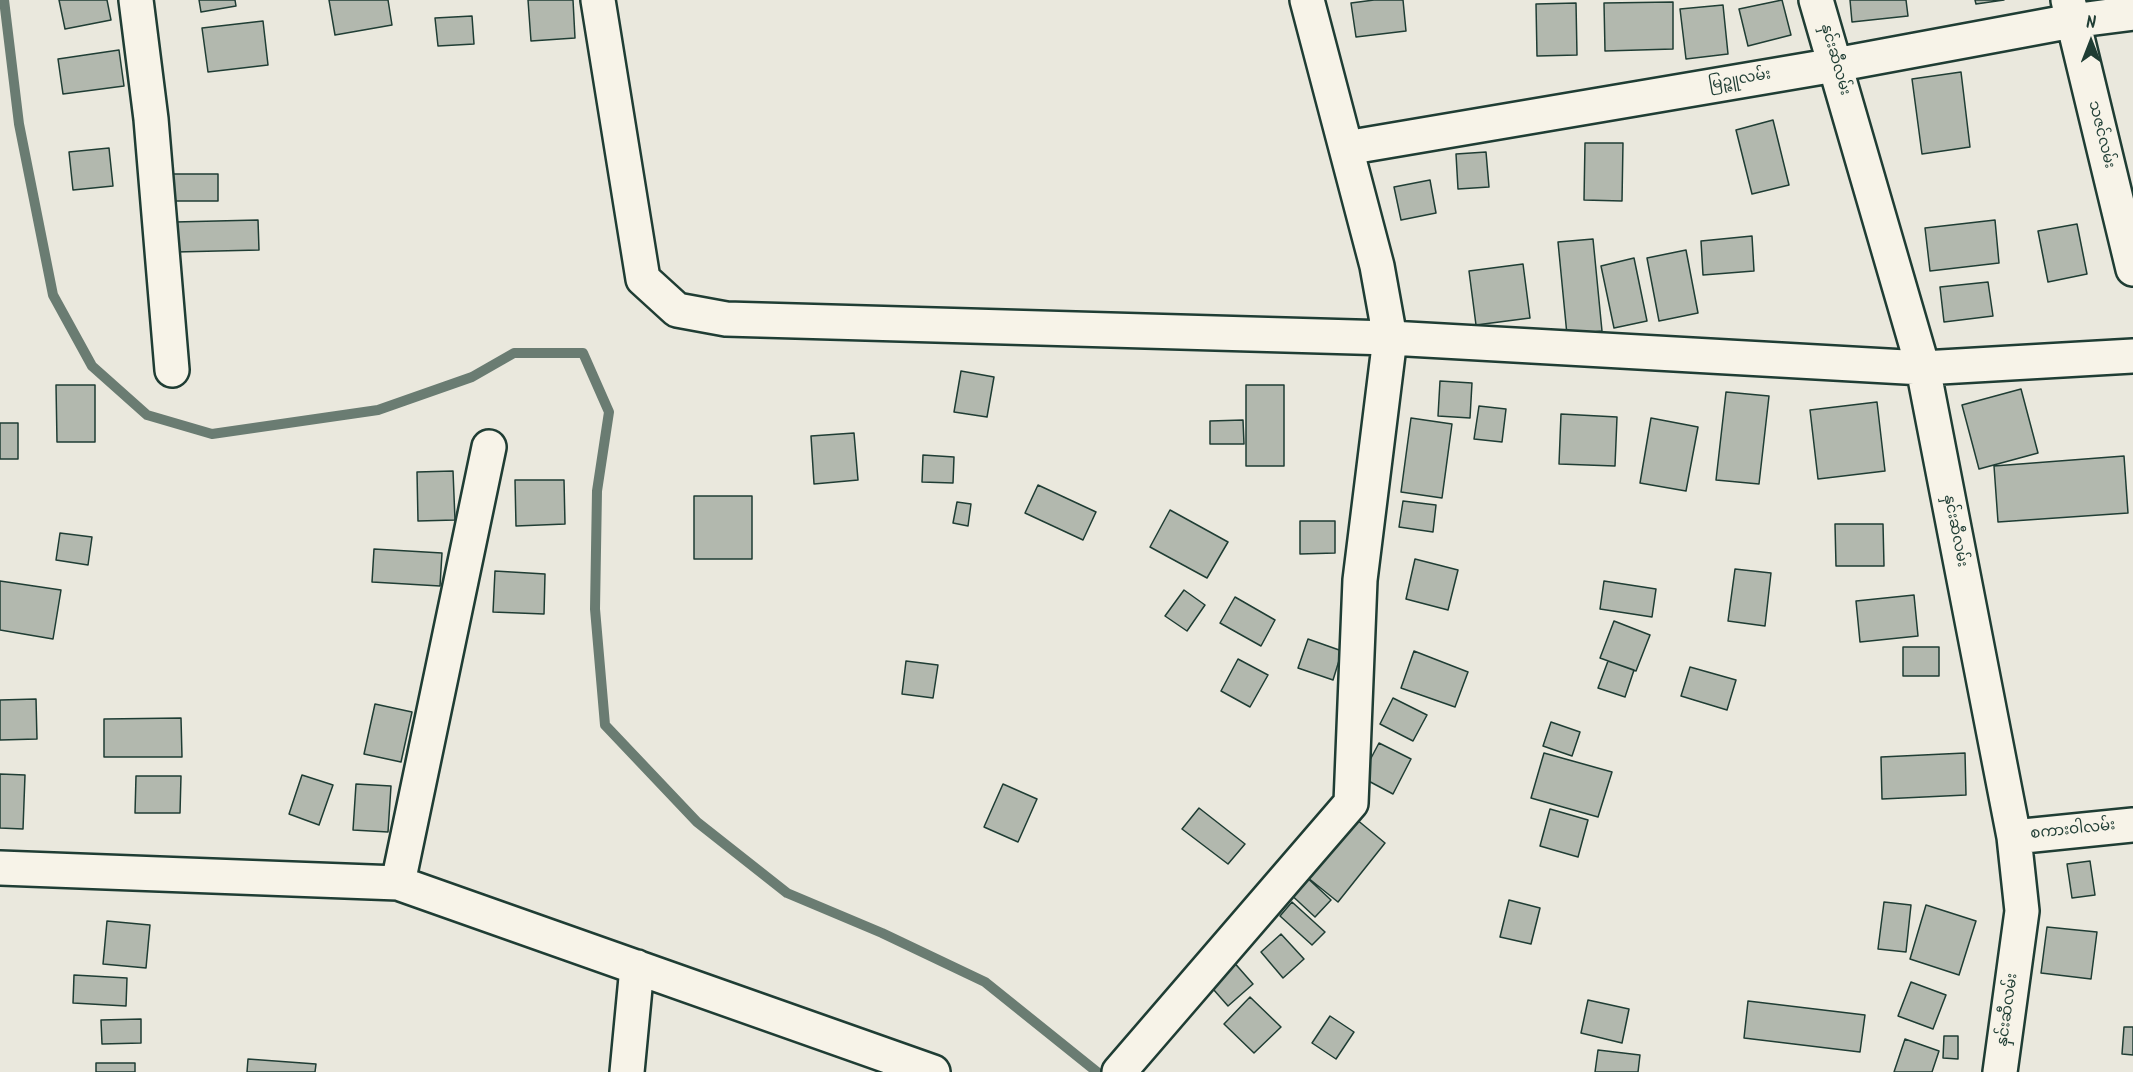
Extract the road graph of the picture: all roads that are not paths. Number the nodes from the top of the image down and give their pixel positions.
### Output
1 (136, 0) edge
2 (598, 0) edge
3 (1307, 0) edge
4 (1816, 0) edge
5 (2070, 10) edge
6 (2133, 13) edge
7 (1835, 65) junction
8 (1346, 148) junction
9 (2133, 269) edge
10 (1390, 338) junction
11 (2133, 356) edge
12 (1923, 368) junction
13 (172, 370) dead end
14 (489, 447) dead end
15 (2133, 825) edge
16 (2014, 837) junction
17 (0, 868) edge
18 (398, 883) junction
19 (637, 967) junction
20 (1122, 1068) edge
21 (627, 1072) edge
22 (933, 1072) edge
23 (2000, 1072) edge

1 - 13 street
2 - 10 street
3 - 8 street
4 - 7 street, နှင်းဆီလမ်း
5 - 6 street, မြဉ္ဇူလမ်း
5 - 7 street, မြဉ္ဇူလမ်း
5 - 9 street, သဇင်လမ်း
7 - 8 street, မြဉ္ဇူလမ်း
7 - 12 street, နှင်းဆီလမ်း
8 - 10 street
10 - 12 street
10 - 20 street
11 - 12 street
12 - 16 street, နှင်းဆီလမ်း
14 - 18 street
15 - 16 street, စကားဝါလမ်း
16 - 23 street, နှင်းဆီလမ်း
17 - 18 street
18 - 19 street
19 - 21 street
19 - 22 street

